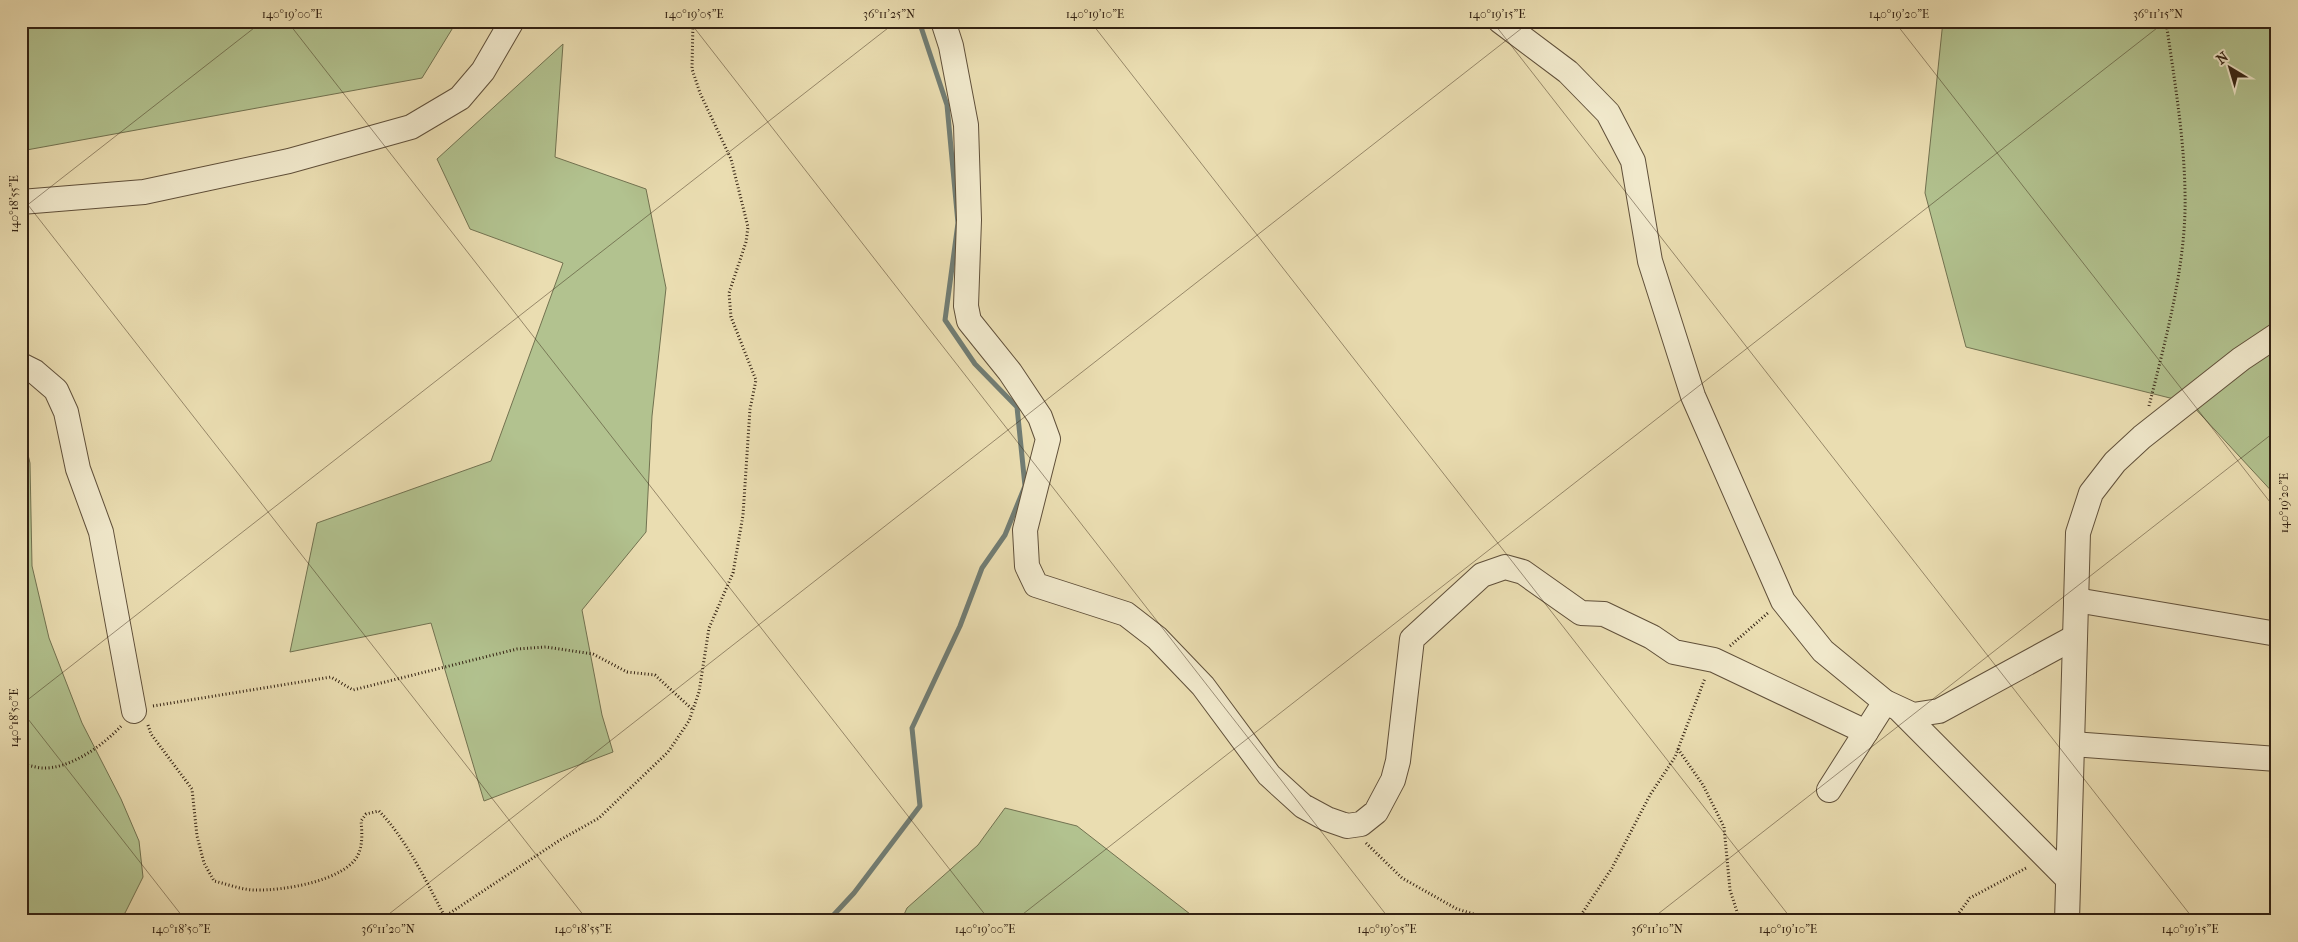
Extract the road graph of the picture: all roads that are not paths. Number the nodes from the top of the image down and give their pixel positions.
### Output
1 (512, 21) edge
2 (943, 21) edge
3 (1500, 21) edge
4 (21, 202) edge
5 (2277, 335) edge
6 (21, 365) edge
7 (2076, 600) junction
8 (2277, 634) edge
9 (2075, 637) junction
10 (1893, 706) junction
11 (137, 709) road end
12 (1866, 732) junction
13 (2072, 744) junction
14 (2277, 759) edge
15 (1830, 790) dead end
16 (2067, 878) junction
17 (2067, 921) edge

1 - 4 street
2 - 12 street
3 - 10 street
5 - 7 street
6 - 11 street
7 - 8 street
7 - 9 street
9 - 10 street
9 - 13 street
10 - 12 street
10 - 16 street
12 - 15 street
13 - 14 street
13 - 16 street
16 - 17 street

